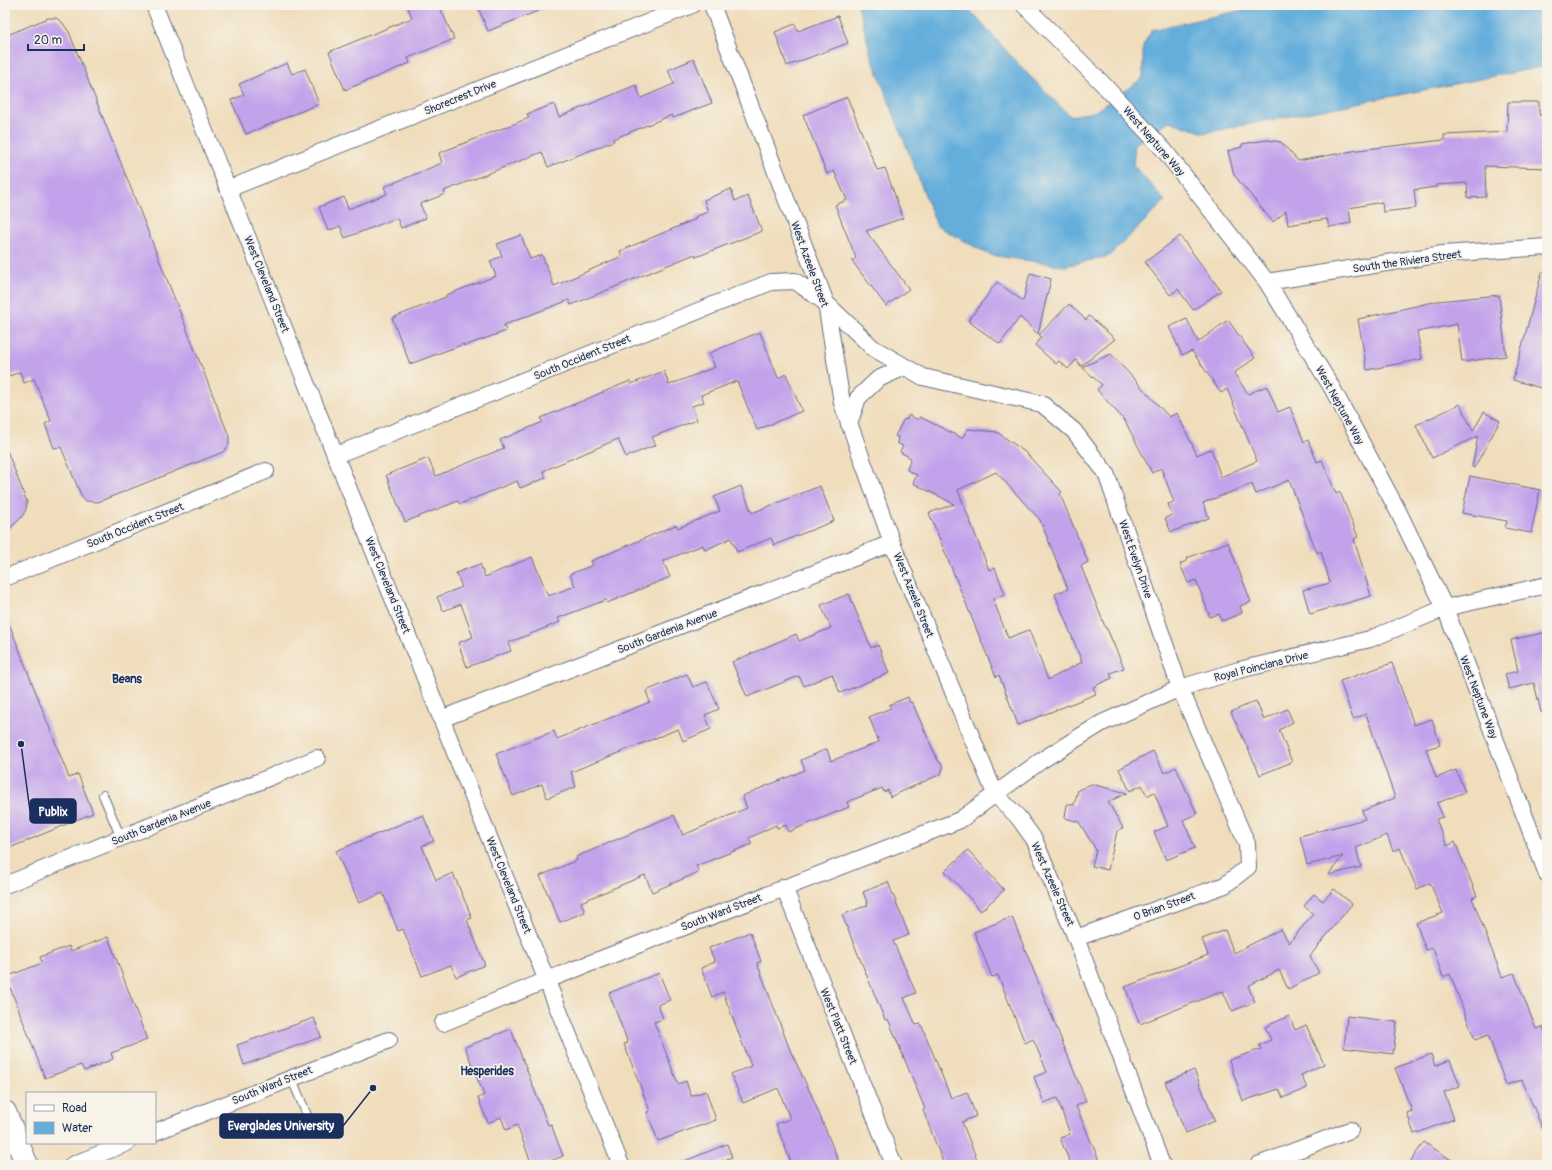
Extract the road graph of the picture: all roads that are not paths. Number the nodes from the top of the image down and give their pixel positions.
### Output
1 (154, 5) edge
2 (692, 5) edge
3 (712, 5) edge
4 (1024, 5) edge
5 (228, 189) junction
6 (1547, 247) edge
7 (1267, 282) junction
8 (826, 303) junction
9 (905, 367) junction
10 (849, 424) junction
11 (336, 455) junction
12 (266, 471) dead end
13 (892, 543) junction
14 (5, 578) edge
15 (1547, 586) edge
16 (1445, 608) junction
17 (1180, 688) junction
18 (442, 719) junction
19 (317, 758) dead end
20 (103, 794) dead end
21 (995, 794) junction
22 (121, 838) junction
23 (1248, 867) joint
24 (1547, 874) edge
25 (5, 886) edge
26 (784, 887) junction
27 (1076, 938) junction
28 (547, 980) junction
29 (443, 1023) dead end
30 (389, 1040) dead end
31 (291, 1077) junction
32 (5, 1112) edge
33 (307, 1115) dead end
34 (1350, 1130) dead end
35 (156, 1132) edge
36 (124, 1144) edge
37 (26, 1165) edge
38 (72, 1165) edge
39 (621, 1165) edge
40 (894, 1165) edge
41 (1162, 1165) edge
42 (1258, 1165) edge

1 - 5 street, West Cleveland Street
2 - 5 street, Shorecrest Drive
3 - 8 street, West Azeele Street
4 - 7 street, West Neptune Way
5 - 11 street, West Cleveland Street
6 - 7 street, South the Riviera Street
7 - 16 street, West Neptune Way
8 - 9 street, West Evelyn Drive
8 - 10 street, West Azeele Street
8 - 11 street, South Occident Street
9 - 10 street
9 - 17 street, West Evelyn Drive
10 - 13 street, West Azeele Street
11 - 18 street, West Cleveland Street
12 - 14 street, South Occident Street
13 - 18 street, South Gardenia Avenue
13 - 21 street, West Azeele Street
15 - 16 street, Royal Poinciana Drive
16 - 17 street, Royal Poinciana Drive
16 - 24 street, West Neptune Way
17 - 21 street, Royal Poinciana Drive
17 - 23 street, West Evelyn Drive
18 - 28 street, West Cleveland Street
19 - 22 street, South Gardenia Avenue
20 - 22 lane
21 - 26 street, South Ward Street
21 - 27 street, West Azeele Street
22 - 25 street, South Gardenia Avenue
23 - 27 street, O Brian Street
26 - 28 street, South Ward Street
26 - 40 street, West Platt Street
27 - 41 street, West Azeele Street
28 - 29 street, South Ward Street
28 - 39 street, West Cleveland Street
30 - 31 street, South Ward Street
31 - 33 lane
31 - 35 street, South Ward Street
32 - 37 main road
34 - 42 street
36 - 38 street

